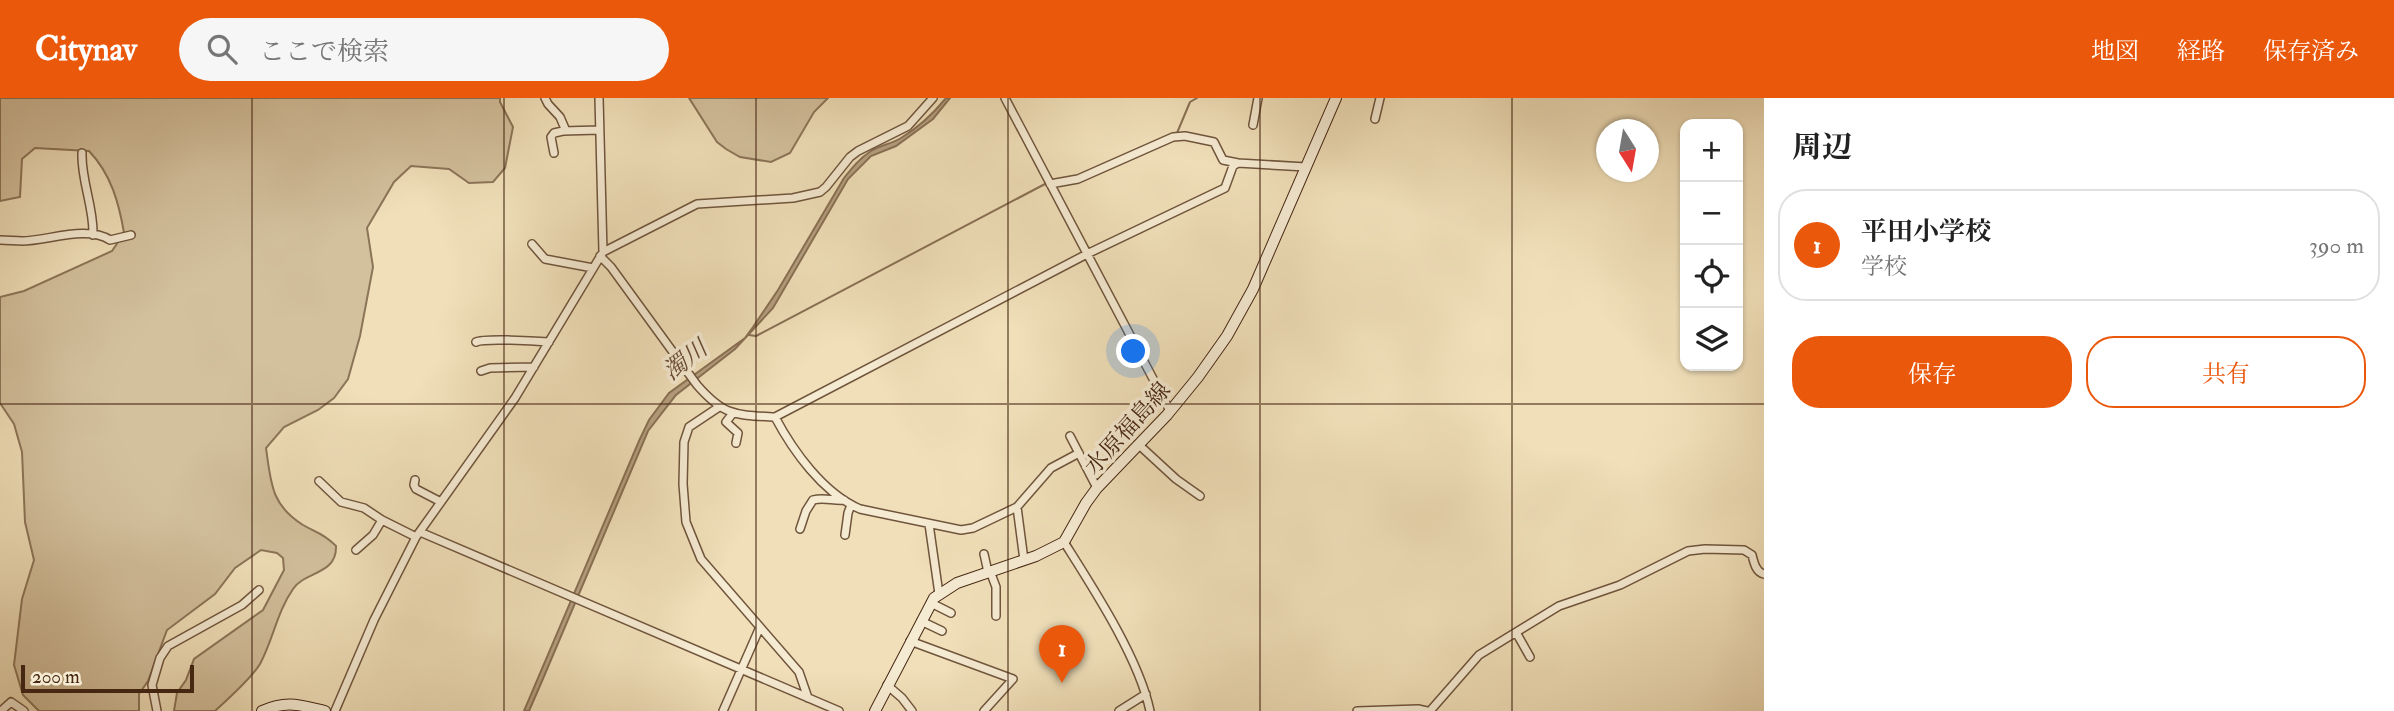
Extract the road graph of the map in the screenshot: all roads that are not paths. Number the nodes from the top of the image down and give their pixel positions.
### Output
1 (545, 98) edge
2 (599, 98) edge
3 (933, 98) edge
4 (1004, 98) edge
5 (1258, 98) edge
6 (1336, 98) edge
7 (1380, 98) edge
8 (1375, 119) dead end
9 (1253, 125) dead end
10 (599, 130) junction
11 (566, 131) junction
12 (82, 153) dead end
13 (554, 153) dead end
14 (1238, 163) junction
15 (1306, 167) junction
16 (1050, 184) junction
17 (93, 234) junction
18 (131, 235) dead end
19 (0, 240) edge
20 (531, 244) dead end
21 (602, 254) junction
22 (1087, 254) junction
23 (593, 268) junction
24 (476, 342) dead end
25 (549, 342) junction
26 (534, 367) junction
27 (481, 372) dead end
28 (719, 407) junction
29 (1170, 411) junction
30 (733, 412) junction
31 (775, 417) junction
32 (1070, 436) dead end
33 (737, 443) dead end
34 (1138, 444) junction
35 (1079, 453) junction
36 (415, 480) dead end
37 (319, 481) dead end
38 (1097, 488) junction
39 (1200, 496) dead end
40 (442, 502) junction
41 (848, 502) junction
42 (1017, 507) junction
43 (382, 520) junction
44 (929, 524) junction
45 (800, 529) dead end
46 (418, 535) junction
47 (845, 535) dead end
48 (1064, 542) junction
49 (356, 550) dead end
50 (984, 554) dead end
51 (1024, 560) junction
52 (989, 572) junction
53 (1764, 574) edge
54 (259, 590) dead end
55 (939, 594) junction
56 (931, 603) junction
57 (950, 614) dead end
58 (996, 616) dead end
59 (921, 621) junction
60 (760, 627) junction
61 (942, 631) dead end
62 (1517, 634) junction
63 (910, 642) junction
64 (1530, 657) dead end
65 (741, 669) junction
66 (887, 685) junction
67 (1146, 694) junction
68 (808, 698) junction
69 (1, 711) edge
70 (24, 711) edge
71 (157, 711) edge
72 (262, 711) edge
73 (325, 711) edge
74 (335, 711) edge
75 (723, 711) edge
76 (839, 711) edge
77 (875, 711) edge
78 (912, 711) edge
79 (984, 711) edge
80 (1119, 711) edge
81 (1150, 711) edge
82 (1357, 711) edge
83 (1428, 711) edge

1 - 11 street
2 - 10 street
3 - 21 street
4 - 16 street
5 - 9 street
6 - 15 main road, 水原福島線
7 - 8 street
10 - 11 street
10 - 21 street
11 - 13 street
12 - 17 street
14 - 15 street
14 - 16 street
14 - 22 street
15 - 29 main road, 水原福島線
16 - 22 street
17 - 18 street
17 - 19 street
20 - 23 street
21 - 23 street
21 - 28 street
22 - 29 street
22 - 31 street
23 - 25 street
24 - 25 street
25 - 26 street
26 - 27 street
26 - 40 street
28 - 30 street
28 - 60 street
29 - 34 main road, 水原福島線
30 - 31 street
30 - 33 street
31 - 41 street
32 - 35 street
34 - 38 main road, 水原福島線
34 - 39 street
35 - 38 street
35 - 42 street
36 - 40 street
37 - 43 street
38 - 48 main road, 水原福島線
40 - 46 street
41 - 44 street
41 - 45 street
41 - 47 street
42 - 44 street
42 - 51 street
43 - 46 street
43 - 49 street
44 - 55 street
46 - 65 street
46 - 74 street
48 - 51 main road
48 - 67 street
50 - 52 street
51 - 52 main road
52 - 55 main road
52 - 58 street
53 - 62 street
54 - 71 street
55 - 56 main road
56 - 57 street
56 - 59 main road
59 - 61 street
59 - 63 main road
60 - 65 street
60 - 68 street
62 - 64 street
62 - 83 street
63 - 66 main road
63 - 79 street
65 - 68 street
65 - 75 street
66 - 77 main road
66 - 78 street
67 - 80 street
67 - 81 street
68 - 76 street
69 - 70 street
72 - 73 main road
82 - 83 street

